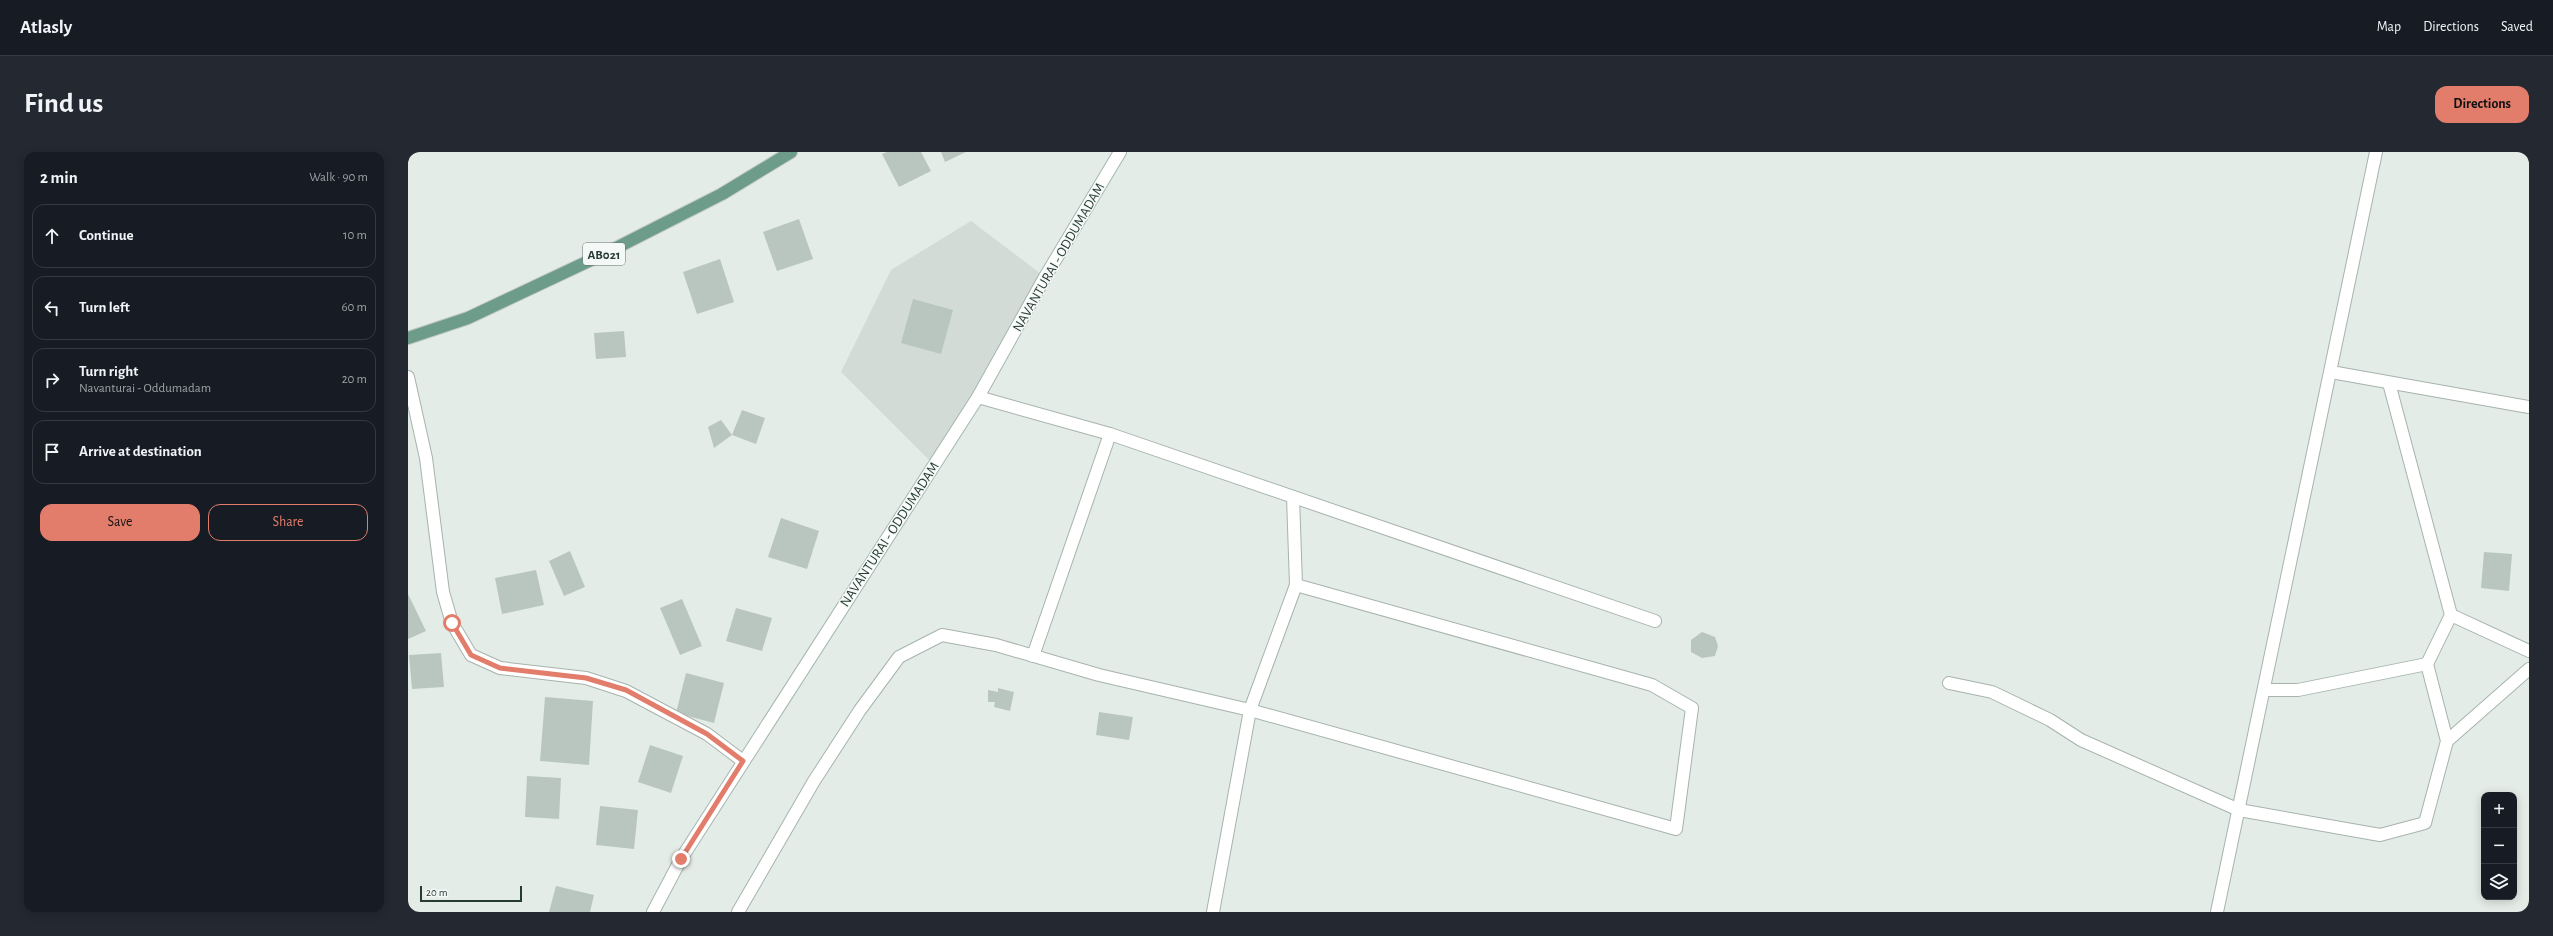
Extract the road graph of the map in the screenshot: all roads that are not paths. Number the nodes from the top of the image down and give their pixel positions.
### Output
1 (791, 152) edge
2 (1120, 152) edge
3 (2376, 152) edge
4 (408, 338) edge
5 (2331, 372) junction
6 (408, 377) edge
7 (2389, 383) junction
8 (978, 397) junction
9 (2529, 407) edge
10 (1110, 434) junction
11 (1293, 497) junction
12 (1296, 585) junction
13 (2451, 615) junction
14 (1655, 622) dead end
15 (2529, 651) edge
16 (1033, 656) junction
17 (2427, 664) junction
18 (2529, 669) edge
19 (1949, 683) dead end
20 (2264, 690) junction
21 (1250, 710) junction
22 (2447, 741) junction
23 (743, 761) junction
24 (2239, 810) junction
25 (653, 912) edge
26 (738, 912) edge
27 (1213, 912) edge
28 (2218, 912) edge

1 - 4 main road, AB021
2 - 8 street, NAVANTURAI - ODDUMADAM
3 - 5 street
5 - 7 street
5 - 20 street
6 - 23 street
7 - 9 street
7 - 13 street
8 - 10 street
8 - 23 street, NAVANTURAI - ODDUMADAM
10 - 11 street
10 - 16 street
11 - 12 street
11 - 14 street
12 - 21 street
12 - 21 street
13 - 15 street
13 - 17 street
16 - 21 street
16 - 26 street
17 - 20 street
17 - 22 street
18 - 22 street
19 - 24 street
20 - 24 street
21 - 27 street
22 - 24 street
23 - 25 street, NAVANTURAI - ODDUMADAM
24 - 28 street

